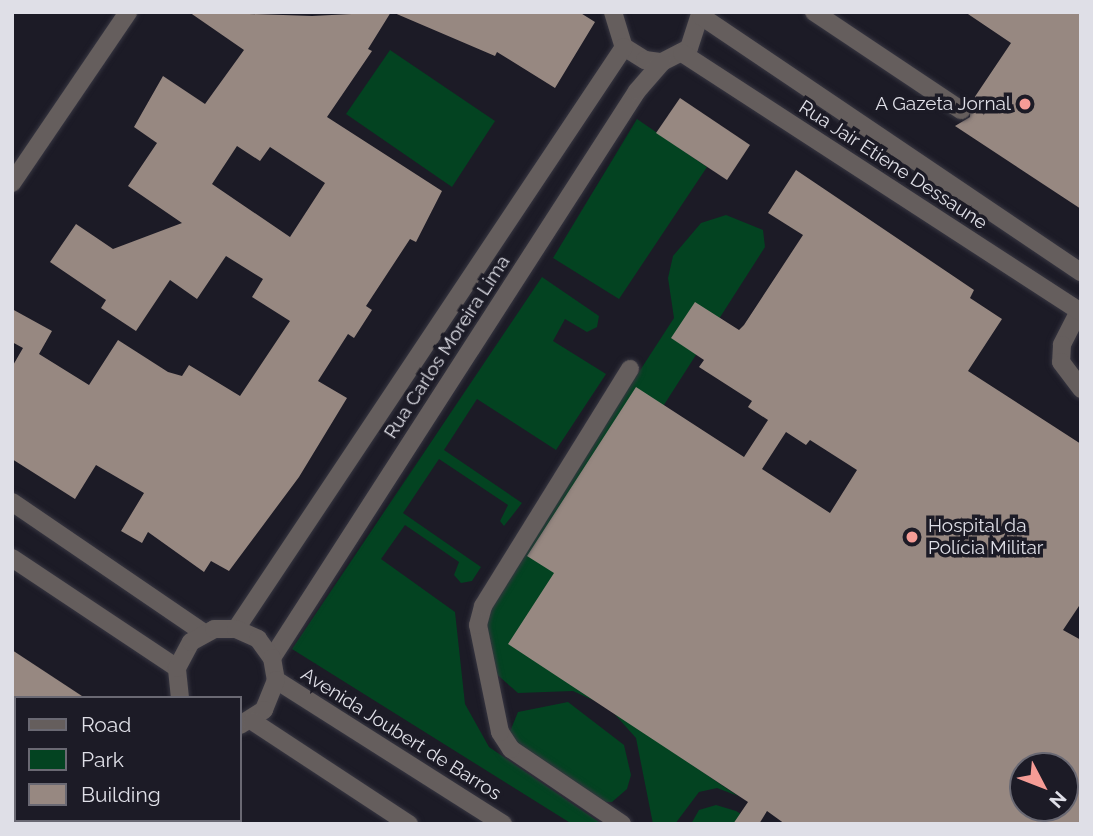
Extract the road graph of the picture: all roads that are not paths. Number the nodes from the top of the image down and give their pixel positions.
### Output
1 (128, 12) edge
2 (613, 12) edge
3 (814, 12) edge
4 (701, 14) edge
5 (624, 47) junction
6 (682, 53) junction
7 (662, 62) junction
8 (961, 110) dead end
9 (12, 183) edge
10 (1081, 272) edge
11 (1080, 311) edge
12 (630, 369) dead end
13 (1081, 389) edge
14 (12, 502) edge
15 (12, 558) edge
16 (236, 629) junction
17 (204, 633) junction
18 (272, 658) junction
19 (177, 668) junction
20 (276, 680) junction
21 (180, 696) edge
22 (246, 723) edge
23 (409, 824) edge
24 (503, 824) edge
25 (622, 824) edge

1 - 9 street
2 - 5 street
3 - 8 street
4 - 6 street
4 - 10 street, Rua Jair Etiene Dessaune
5 - 7 street
5 - 16 street, Rua Carlos Moreira Lima
6 - 7 street
6 - 11 street, Rua Jair Etiene Dessaune
7 - 18 street, Rua Carlos Moreira Lima
11 - 13 street
12 - 25 street
14 - 17 street
15 - 19 street
16 - 17 street
16 - 18 street
17 - 19 street
18 - 20 street
19 - 21 street
20 - 22 street
20 - 24 street, Avenida Joubert de Barros
22 - 23 street

